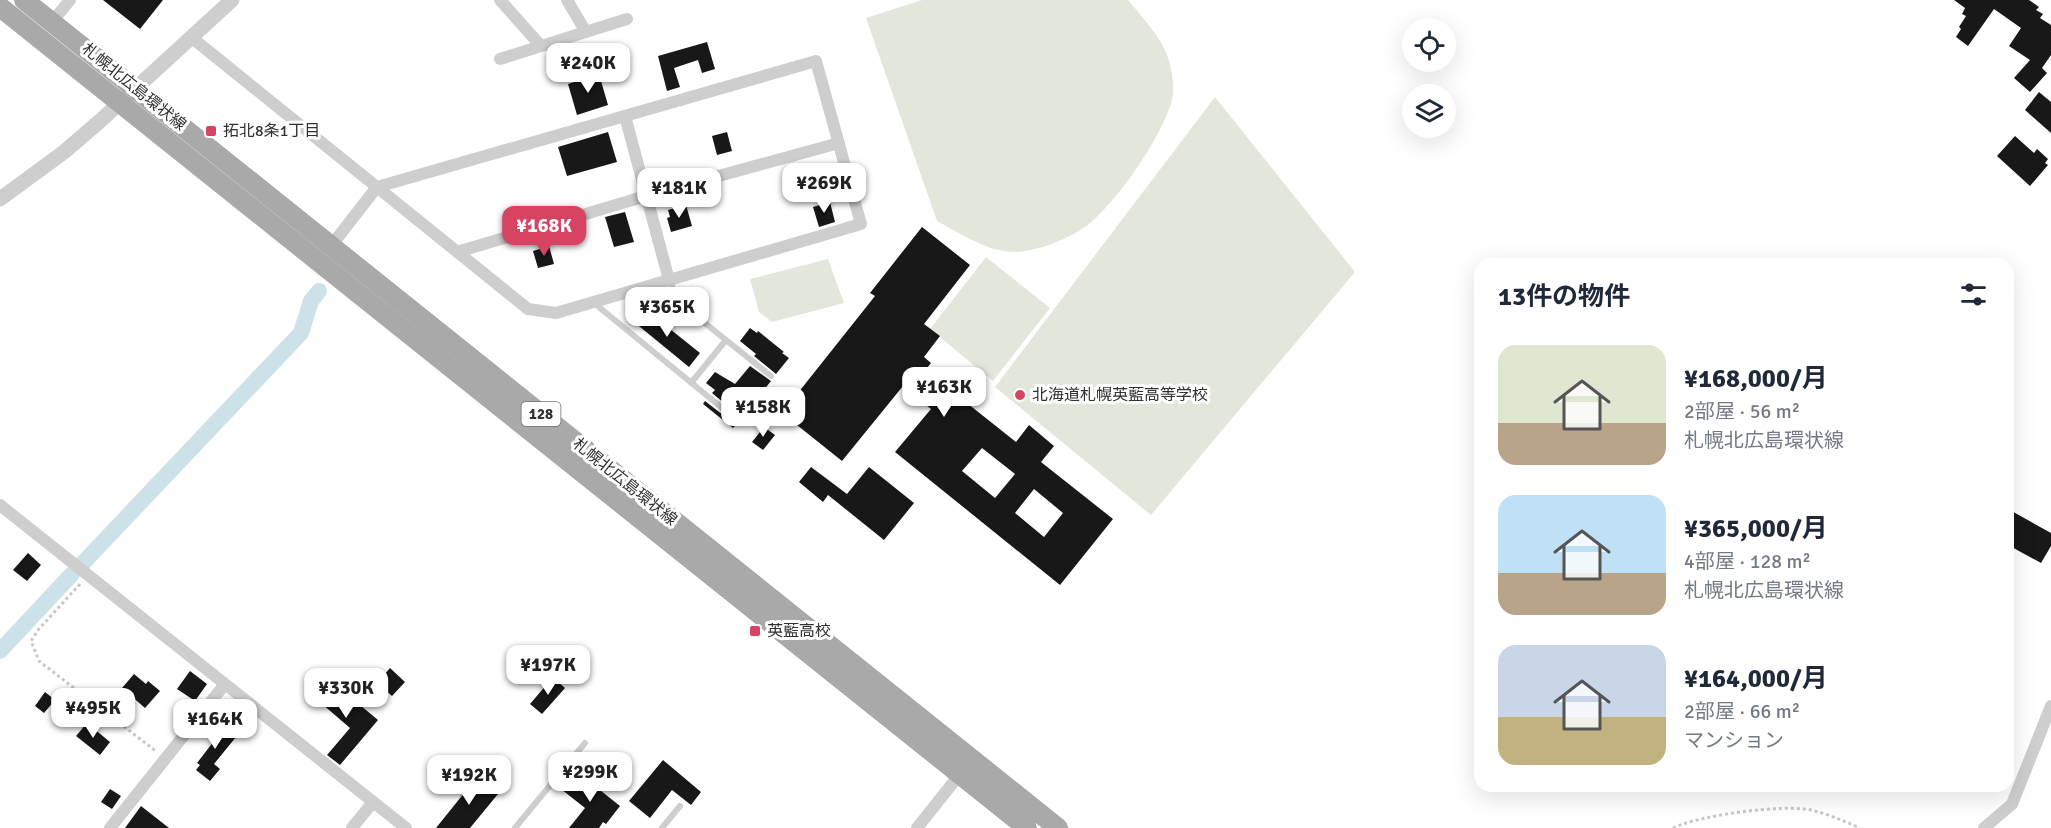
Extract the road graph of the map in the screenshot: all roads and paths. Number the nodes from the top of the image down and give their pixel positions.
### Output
1 (24, 0) edge
2 (70, 0) edge
3 (232, 0) edge
4 (500, 0) edge
5 (567, 0) edge
6 (0, 7) edge
7 (627, 19) dead end
8 (52, 22) junction
9 (586, 32) junction
10 (190, 37) junction
11 (541, 46) junction
12 (500, 59) dead end
13 (135, 88) junction
14 (119, 103) junction
15 (625, 116) junction
16 (839, 143) junction
17 (377, 188) junction
18 (646, 196) junction
19 (0, 200) edge
20 (332, 246) junction
21 (457, 252) junction
22 (669, 280) junction
23 (593, 302) junction
24 (726, 340) junction
25 (771, 376) dead end
26 (692, 383) junction
27 (734, 417) dead end
28 (0, 505) edge
29 (88, 575) junction
30 (225, 684) junction
31 (2051, 706) edge
32 (585, 743) dead end
33 (165, 758) junction
34 (960, 774) junction
35 (373, 802) junction
36 (680, 806) dead end
37 (110, 828) edge
38 (352, 828) edge
39 (405, 828) edge
40 (515, 828) edge
41 (662, 828) edge
42 (917, 828) edge
43 (1027, 828) edge
44 (1058, 828) edge
45 (1673, 828) edge
46 (1860, 828) edge
47 (1984, 828) edge

1 - 8 main road, 札幌北広島環状線 / 128
2 - 8 street
3 - 10 street
4 - 11 street
5 - 9 street
6 - 14 main road, 札幌北広島環状線 / 128
7 - 9 street
8 - 13 main road, 札幌北広島環状線 / 128
9 - 11 street
10 - 13 street
10 - 17 street
11 - 12 street
13 - 14 street
13 - 20 main road, 札幌北広島環状線 / 128
14 - 19 street
14 - 34 main road, 札幌北広島環状線 / 128
15 - 16 street
15 - 17 street
15 - 18 street
16 - 18 street
16 - 22 street
17 - 20 street
17 - 21 street
18 - 21 street
18 - 22 street
20 - 44 main road, 札幌北広島環状線 / 128
21 - 23 street
22 - 23 street
22 - 24 lane
23 - 26 lane
24 - 25 lane
24 - 26 lane
26 - 27 lane
28 - 29 street
29 - 30 street
29 - 33 path
30 - 33 street
30 - 35 street
31 - 47 street
32 - 40 lane
33 - 37 street
34 - 42 street
34 - 43 main road, 札幌北広島環状線 / 128
35 - 38 street
35 - 39 street
36 - 41 lane
45 - 46 path

